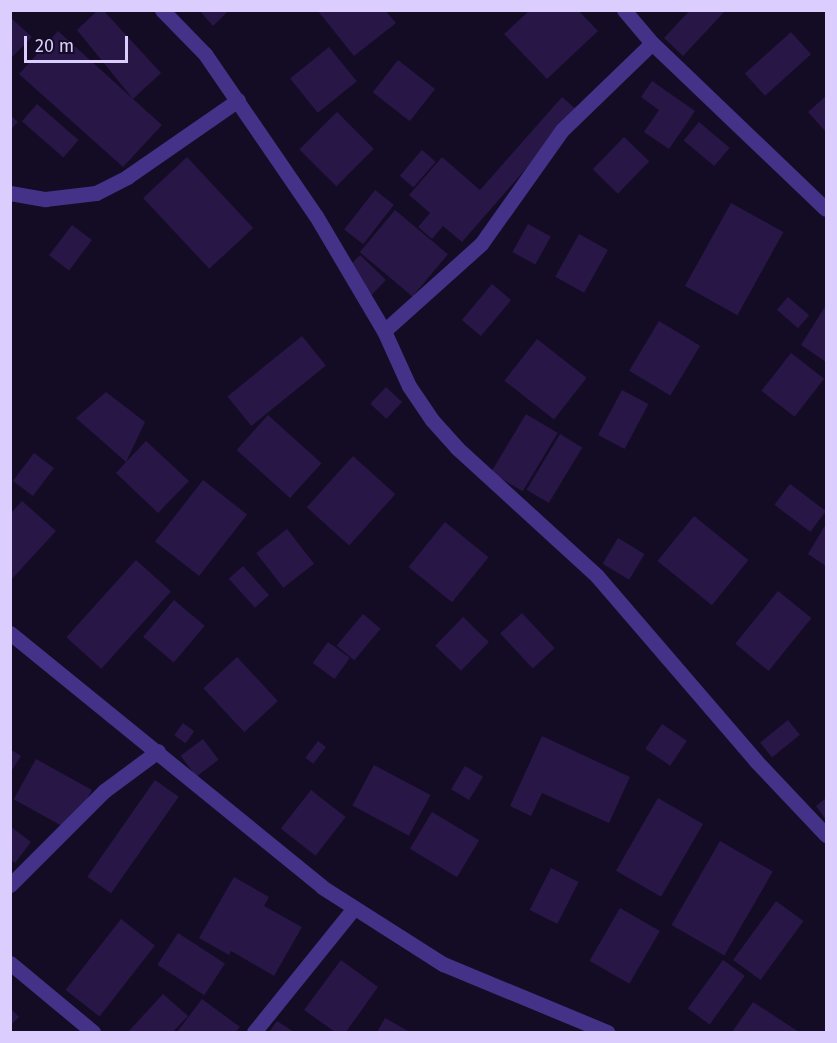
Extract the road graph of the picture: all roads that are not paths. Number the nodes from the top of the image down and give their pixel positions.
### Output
1 (162, 10) edge
2 (624, 10) edge
3 (652, 44) junction
4 (238, 100) junction
5 (10, 193) edge
6 (826, 208) edge
7 (384, 331) junction
8 (10, 633) edge
9 (158, 752) junction
10 (826, 835) edge
11 (10, 885) edge
12 (354, 908) junction
13 (10, 963) edge
14 (93, 1032) edge
15 (254, 1032) edge
16 (607, 1032) edge

1 - 4 street
2 - 3 street
3 - 6 street
3 - 7 street
4 - 5 street
4 - 7 street
7 - 10 street
8 - 9 street
9 - 11 street
9 - 12 street
12 - 15 street
12 - 16 street
13 - 14 street

